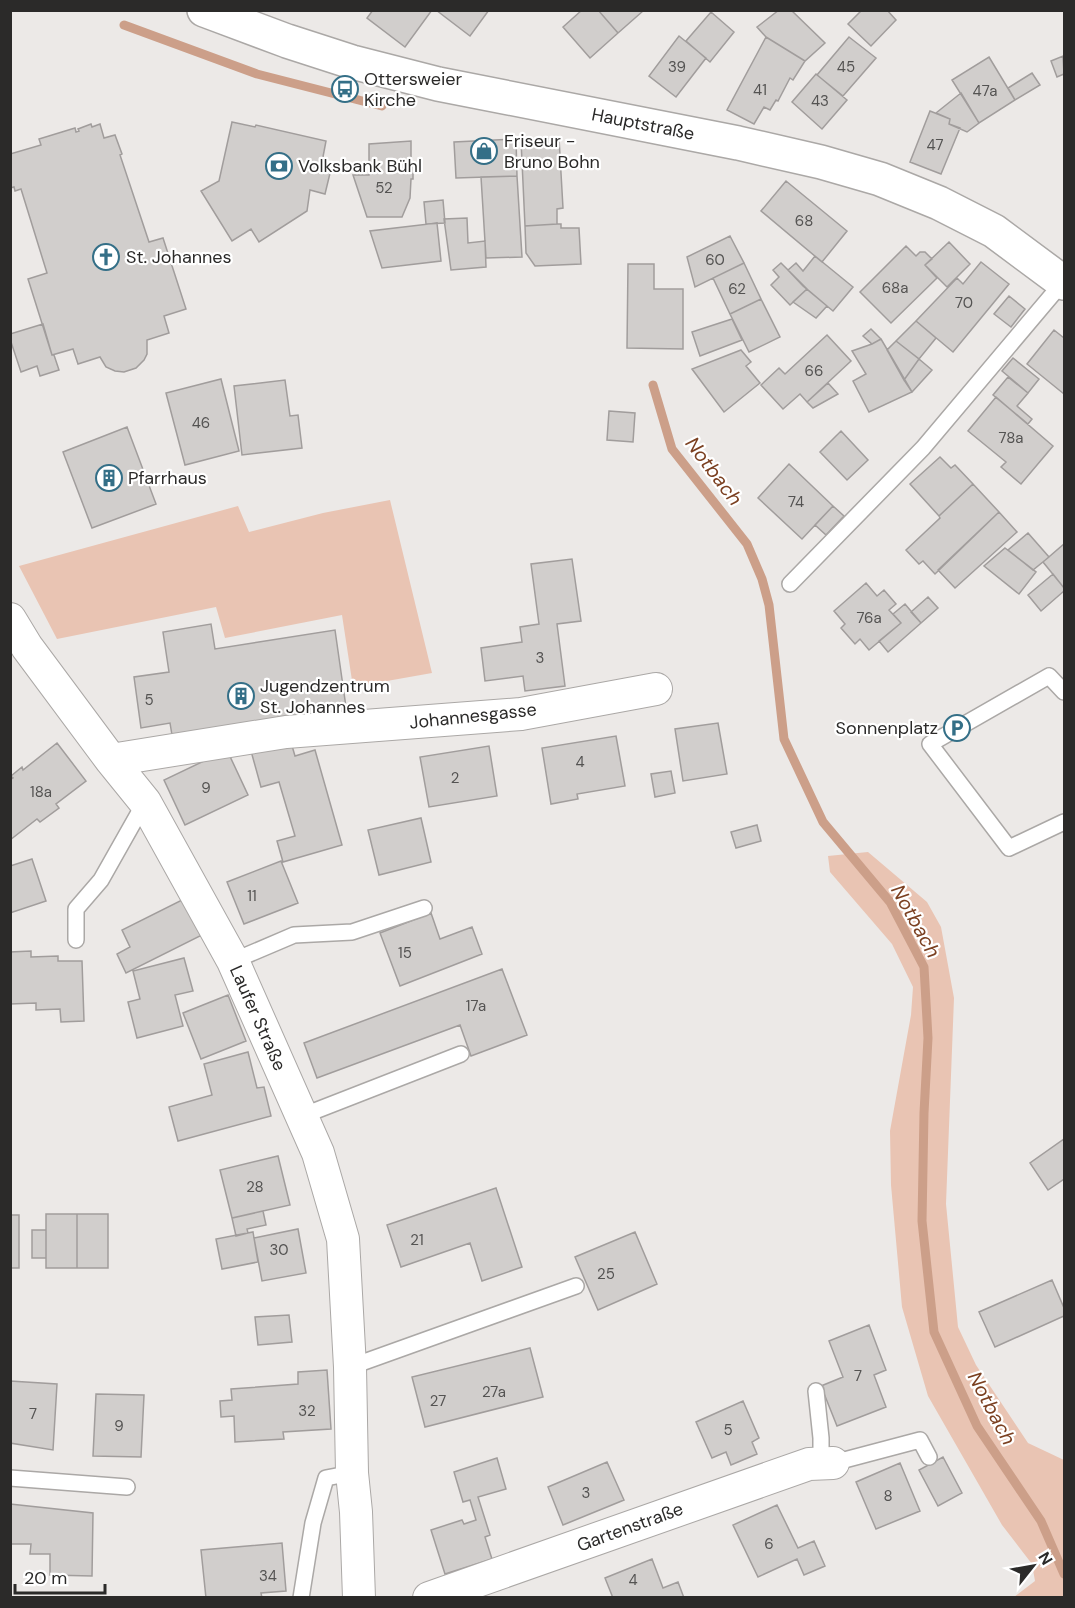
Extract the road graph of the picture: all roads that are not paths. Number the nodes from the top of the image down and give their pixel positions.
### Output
1 (204, 10) edge
2 (1064, 283) edge
3 (790, 584) dead end
4 (10, 619) edge
5 (656, 689) dead end
6 (1065, 692) edge
7 (111, 760) junction
8 (145, 802) junction
9 (1065, 822) edge
10 (423, 908) dead end
11 (76, 940) dead end
12 (233, 961) junction
13 (461, 1054) dead end
14 (302, 1116) junction
15 (576, 1286) dead end
16 (350, 1367) junction
17 (816, 1391) dead end
18 (929, 1457) dead end
19 (827, 1463) junction
20 (352, 1473) junction
21 (10, 1478) edge
22 (127, 1487) dead end
23 (301, 1598) edge
24 (360, 1598) edge
25 (429, 1598) edge

1 - 2 street, Hauptstraße
2 - 3 lane, Hauptstraße
4 - 7 street, Laufer Straße
5 - 7 street, Johannesgasse
6 - 9 lane
7 - 8 street, Laufer Straße
8 - 11 lane
8 - 12 street, Laufer Straße
10 - 12 lane
12 - 14 street, Laufer Straße
13 - 14 lane
14 - 16 street, Laufer Straße
15 - 16 lane
16 - 20 street, Laufer Straße
17 - 19 lane
18 - 19 lane
19 - 25 street, Gartenstraße
20 - 23 lane
20 - 24 street, Laufer Straße
21 - 22 lane

